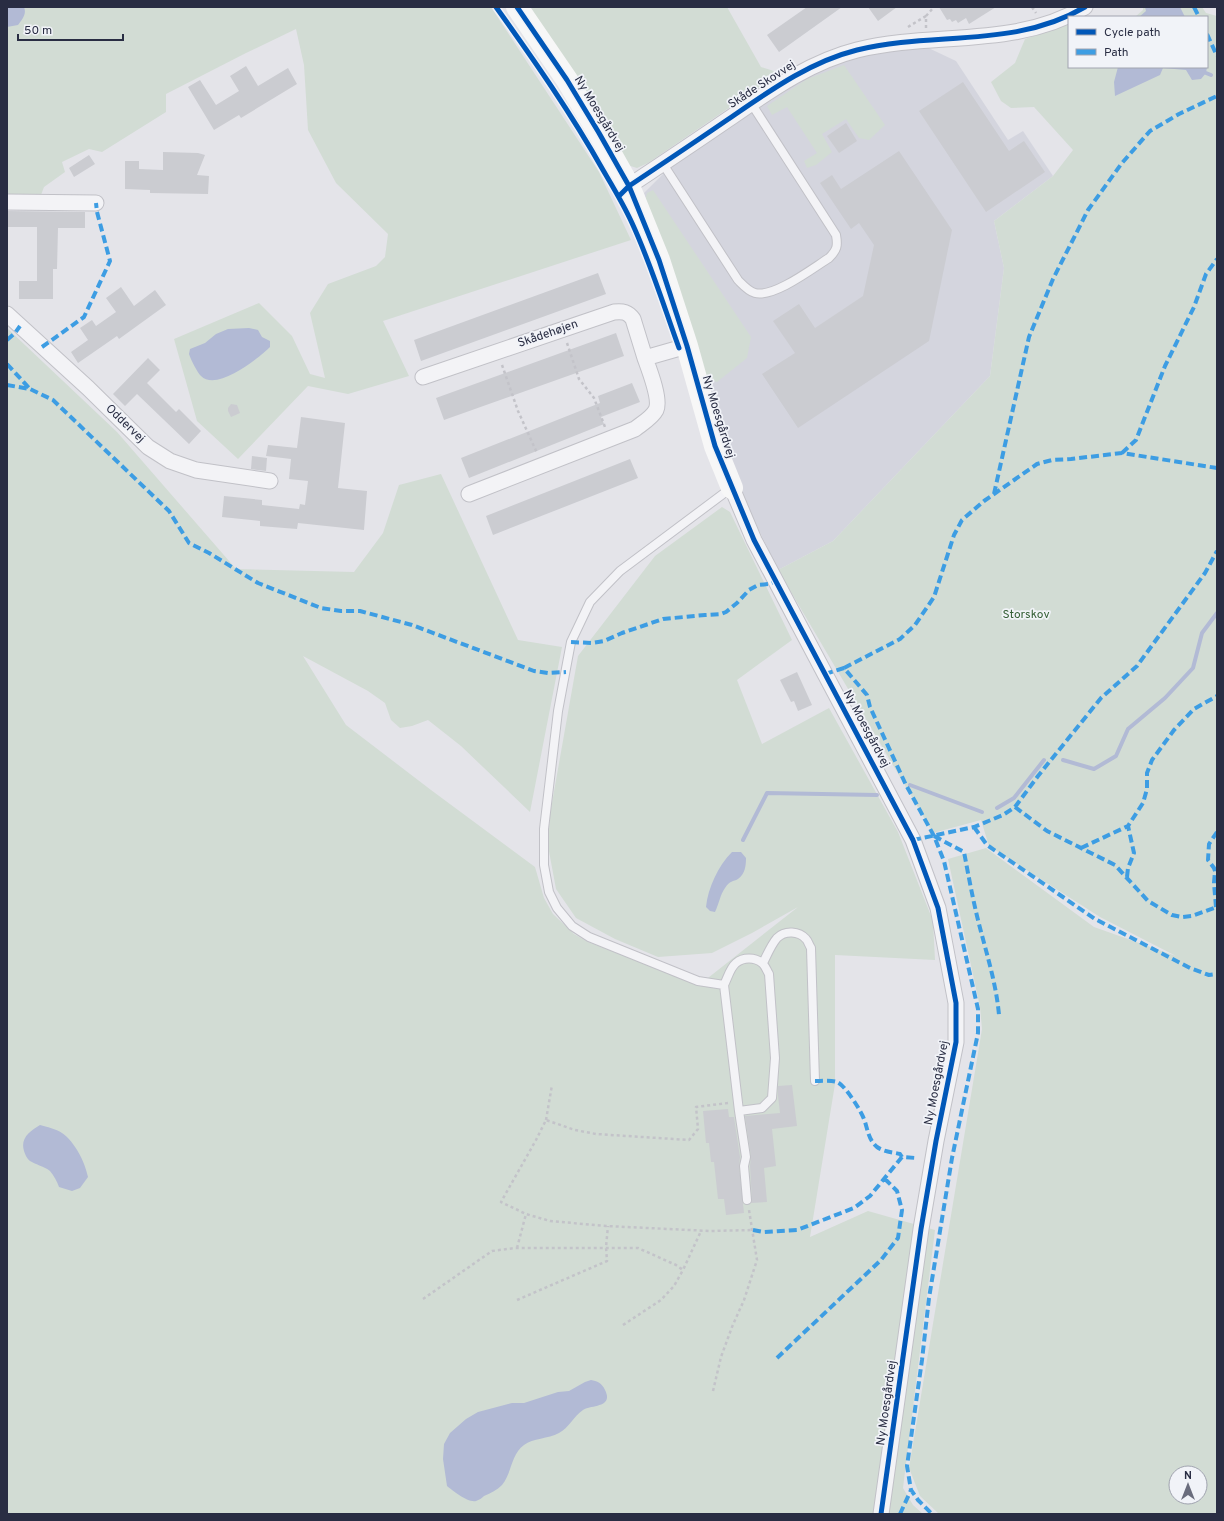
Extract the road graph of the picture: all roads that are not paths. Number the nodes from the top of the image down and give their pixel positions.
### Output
1 (517, 7) edge
2 (1085, 7) edge
3 (1068, 16) edge
4 (1069, 16) edge
5 (751, 103) junction
6 (663, 164) junction
7 (630, 186) junction
8 (7, 202) edge
9 (96, 203) dead end
10 (7, 314) edge
11 (687, 346) junction
12 (645, 358) junction
13 (423, 376) dead end
14 (270, 481) dead end
15 (732, 488) junction
16 (469, 494) dead end
17 (763, 963) junction
18 (724, 985) junction
19 (815, 1081) dead end
20 (739, 1111) junction
21 (747, 1200) road end
22 (881, 1514) edge

1 - 7 street, Ny Moesgårdvej
2 - 4 street, Skåde Skovvej
3 - 5 street, Skåde Skovvej
5 - 6 street, Skåde Skovvej
5 - 6 lane
6 - 7 street, Skåde Skovvej
7 - 11 street, Ny Moesgårdvej
8 - 9 street
10 - 14 street, Oddervej
11 - 12 street
11 - 15 street, Ny Moesgårdvej
12 - 13 street, Skådehøjen
12 - 16 street, Skådehøjen
15 - 18 lane
15 - 22 street, Ny Moesgårdvej
17 - 18 lane
17 - 19 lane
17 - 20 lane
18 - 20 lane
20 - 21 lane

